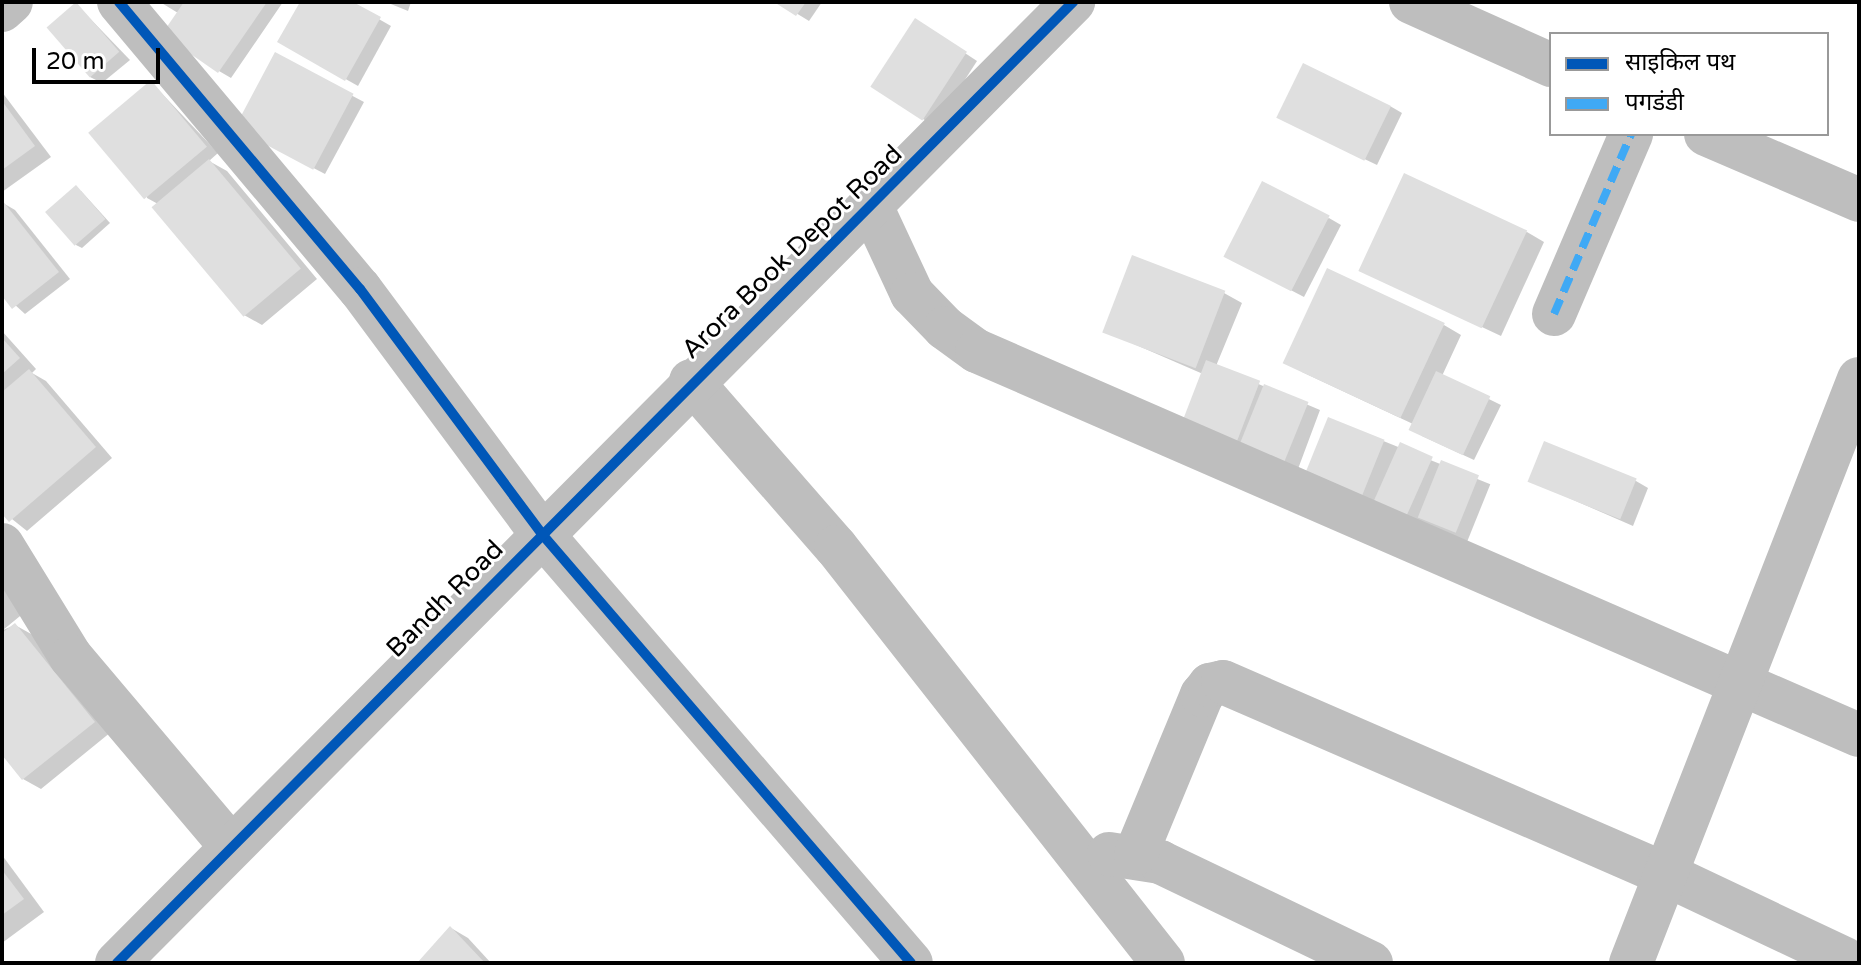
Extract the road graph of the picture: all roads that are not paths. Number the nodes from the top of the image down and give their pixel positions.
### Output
1 (11, 2) edge
2 (119, 2) edge
3 (1411, 2) edge
4 (1061, 5) edge
5 (2, 10) edge
6 (1549, 64) edge
7 (1630, 136) edge
8 (1711, 136) edge
9 (1859, 200) edge
10 (871, 206) junction
11 (1554, 314) dead end
12 (1859, 379) edge
13 (691, 381) junction
14 (541, 533) junction
15 (2, 545) edge
16 (1736, 684) junction
17 (1859, 735) edge
18 (231, 846) junction
19 (1136, 854) junction
20 (1084, 865) junction
21 (1667, 875) junction
22 (1849, 950) edge
23 (117, 963) edge
24 (911, 963) edge
25 (1163, 963) edge
26 (1371, 963) edge
27 (1631, 963) edge

1 - 5 street
2 - 14 street
3 - 6 street
4 - 10 street, Arora Book Depot Road
7 - 11 street
8 - 9 street
10 - 13 street, Arora Book Depot Road
10 - 16 street
12 - 16 street
13 - 14 street, Arora Book Depot Road
13 - 20 street
14 - 18 street, Bandh Road
14 - 24 street, Bandh Road
15 - 18 street
16 - 17 street
16 - 21 street
18 - 23 street, Bandh Road
19 - 20 street
19 - 21 street
19 - 26 street
20 - 25 street
21 - 22 street
21 - 27 street

